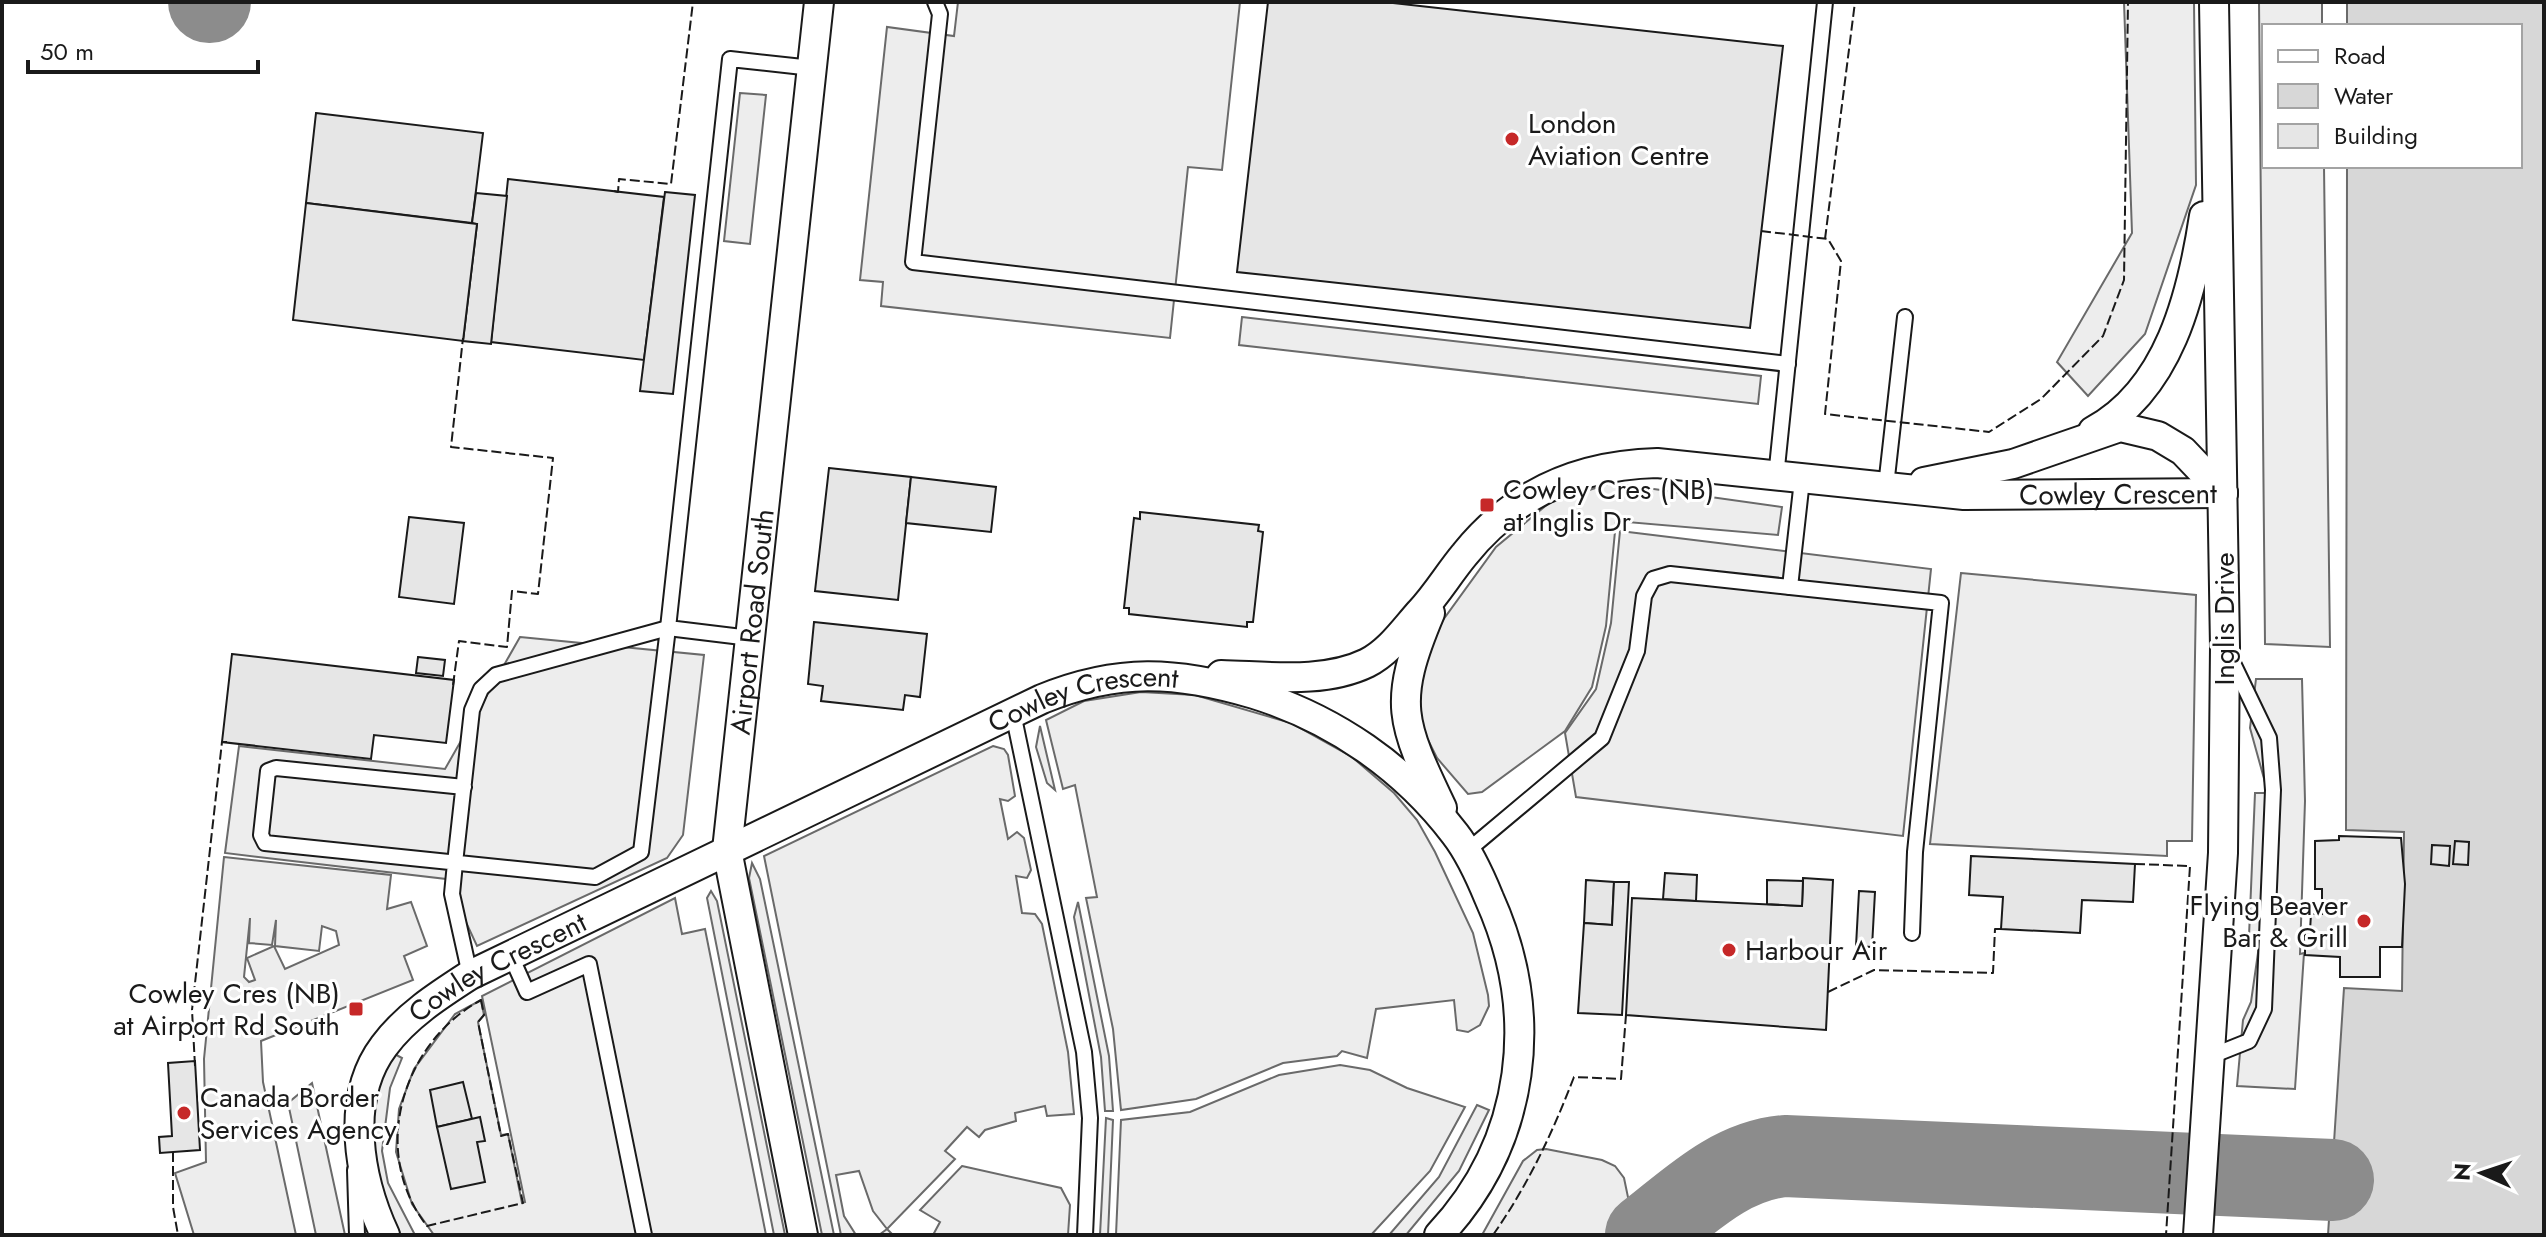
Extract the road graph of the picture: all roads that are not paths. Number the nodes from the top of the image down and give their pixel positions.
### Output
1 (819, 2) edge
2 (935, 2) edge
3 (1825, 2) edge
4 (2214, 2) edge
5 (812, 68) junction
6 (2215, 148) junction
7 (1905, 317) dead end
8 (1788, 364) junction
9 (2077, 439) junction
10 (1789, 478) junction
11 (1891, 487) junction
12 (2223, 493) junction
13 (1790, 587) junction
14 (1438, 594) junction
15 (668, 628) junction
16 (750, 638) junction
17 (2225, 647) junction
18 (1165, 674) junction
19 (1013, 713) junction
20 (464, 787) junction
21 (1460, 843) junction
22 (727, 850) junction
23 (455, 863) junction
24 (1912, 933) dead end
25 (511, 956) junction
26 (470, 975) junction
27 (2209, 1057) junction
28 (361, 1113) junction
29 (357, 1235) edge
30 (385, 1235) edge
31 (644, 1235) edge
32 (803, 1235) edge
33 (1085, 1235) edge
34 (1439, 1235) edge
35 (2198, 1235) edge

1 - 5 street, Airport Road South
2 - 8 lane
3 - 8 lane
4 - 6 street, Inglis Drive
5 - 15 lane
5 - 16 street, Airport Road South
6 - 9 street
6 - 12 street, Inglis Drive
7 - 11 lane
8 - 10 lane
9 - 11 street, Cowley Crescent
9 - 12 street, Cowley Crescent
10 - 11 street, Cowley Crescent
10 - 13 lane
10 - 14 street, Cowley Crescent
11 - 12 street, Cowley Crescent
12 - 17 street, Inglis Drive
13 - 21 lane
13 - 24 lane
14 - 18 street
14 - 21 street
15 - 16 lane
15 - 20 lane
15 - 23 lane
16 - 22 street, Airport Road South
17 - 27 street, Inglis Drive
17 - 27 lane
18 - 19 street, Cowley Crescent
18 - 21 street, Cowley Crescent
19 - 22 street, Cowley Crescent
19 - 33 lane
20 - 23 lane
20 - 23 lane
21 - 34 street, Cowley Crescent
22 - 25 street, Cowley Crescent
22 - 32 street, Airport Road South
23 - 26 lane
25 - 26 street, Cowley Crescent
25 - 31 lane
26 - 28 street, Cowley Crescent
27 - 35 street, Inglis Drive
28 - 29 lane, Cowley Crescent
28 - 30 street, Cowley Crescent

